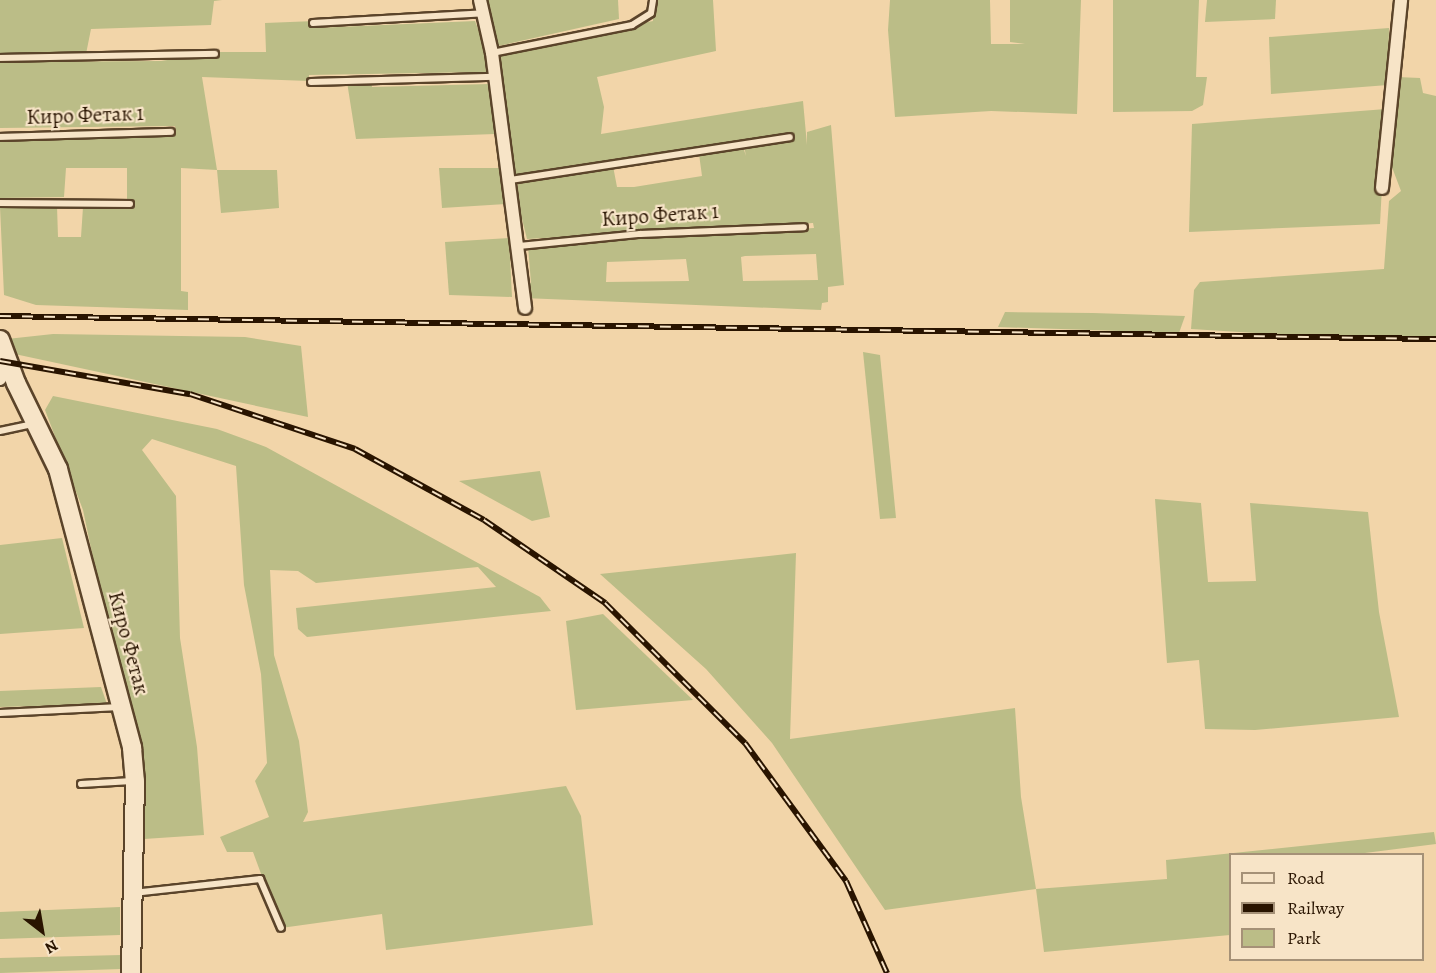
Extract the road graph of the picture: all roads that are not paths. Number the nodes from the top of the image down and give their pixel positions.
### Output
1 (480, 0) edge
2 (653, 0) edge
3 (1401, 0) edge
4 (484, 13) junction
5 (313, 23) dead end
6 (492, 53) junction
7 (215, 54) dead end
8 (0, 58) edge
9 (495, 77) junction
10 (311, 82) dead end
11 (171, 132) dead end
12 (0, 137) edge
13 (790, 137) dead end
14 (510, 180) junction
15 (1382, 188) dead end
16 (0, 203) edge
17 (130, 204) dead end
18 (804, 227) dead end
19 (519, 246) junction
20 (525, 308) dead end
21 (0, 340) edge
22 (5, 382) edge
23 (38, 423) junction
24 (0, 430) edge
25 (123, 706) junction
26 (0, 713) edge
27 (135, 781) junction
28 (81, 784) dead end
29 (133, 893) junction
30 (281, 928) dead end
31 (131, 973) edge

1 - 4 street
2 - 6 lane
3 - 15 street
4 - 5 lane
4 - 6 street
6 - 9 street
7 - 8 lane
9 - 10 lane
9 - 14 street
11 - 12 lane, Киро Фетак 1
13 - 14 lane
14 - 19 street
16 - 17 lane
18 - 19 lane, Киро Фетак 1
19 - 20 street
21 - 22 main road, Киро Фетак
22 - 23 main road, Киро Фетак
23 - 24 lane
23 - 25 main road, Киро Фетак
25 - 26 lane
25 - 27 main road, Киро Фетак
27 - 28 lane
27 - 29 main road, Киро Фетак
29 - 30 lane
29 - 31 main road, Киро Фетак

